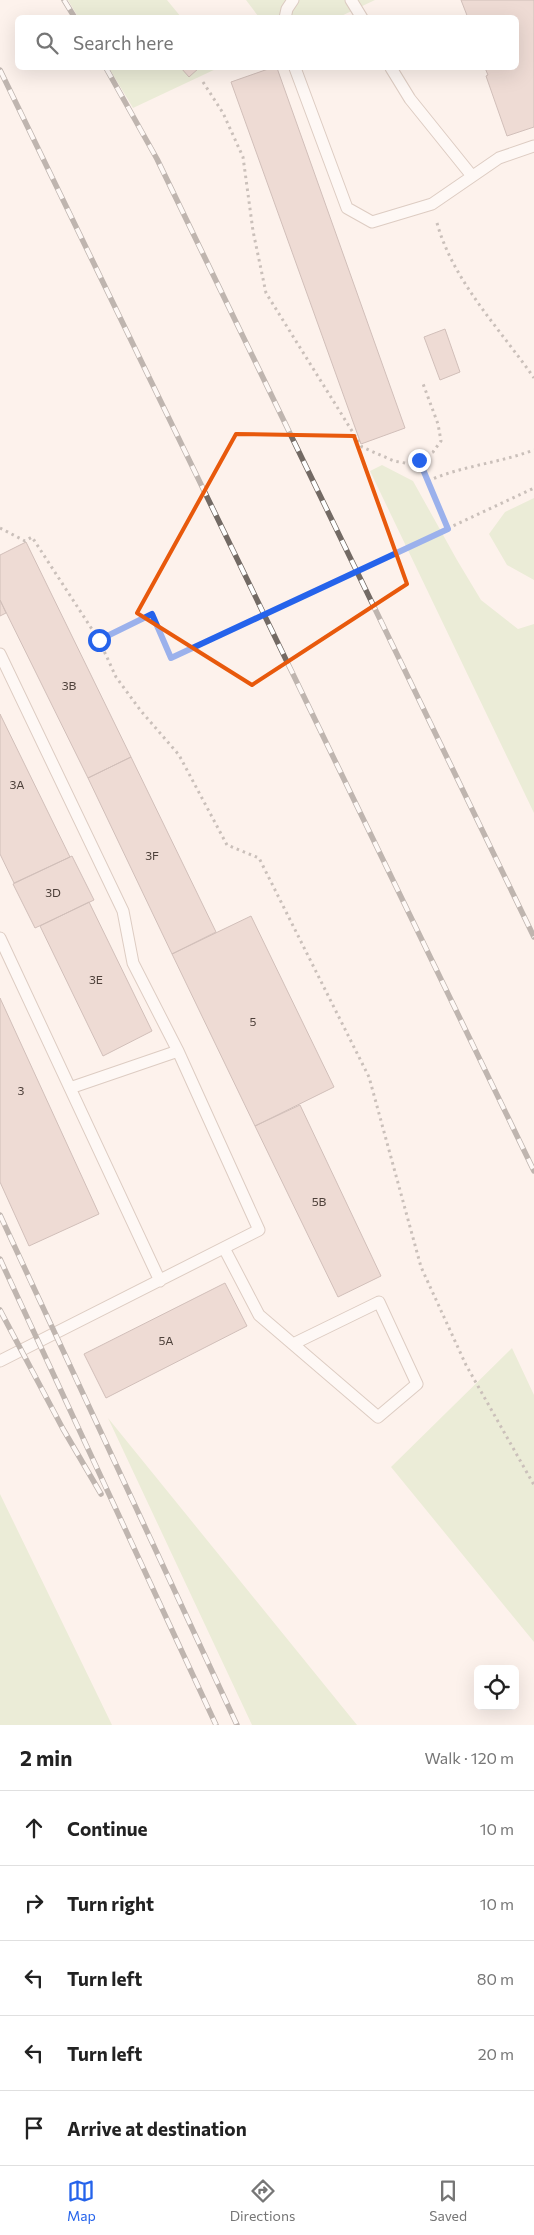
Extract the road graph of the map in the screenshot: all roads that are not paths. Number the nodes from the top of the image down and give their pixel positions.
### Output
1 (293, 0) edge
2 (351, 0) edge
3 (286, 15) edge
4 (360, 15) edge
5 (296, 70) edge
6 (392, 70) edge
7 (534, 146) edge
8 (472, 176) junction
9 (0, 654) edge
10 (0, 938) edge
11 (178, 1051) junction
12 (70, 1088) junction
13 (224, 1248) junction
14 (160, 1281) junction
15 (293, 1344) junction
16 (0, 1361) edge

1 - 3 lane
2 - 4 lane
5 - 8 lane
6 - 8 lane
7 - 8 lane
9 - 11 lane
10 - 12 lane
11 - 12 lane
11 - 13 lane
12 - 14 lane
13 - 14 lane
13 - 15 lane
14 - 16 lane
15 - 15 lane

